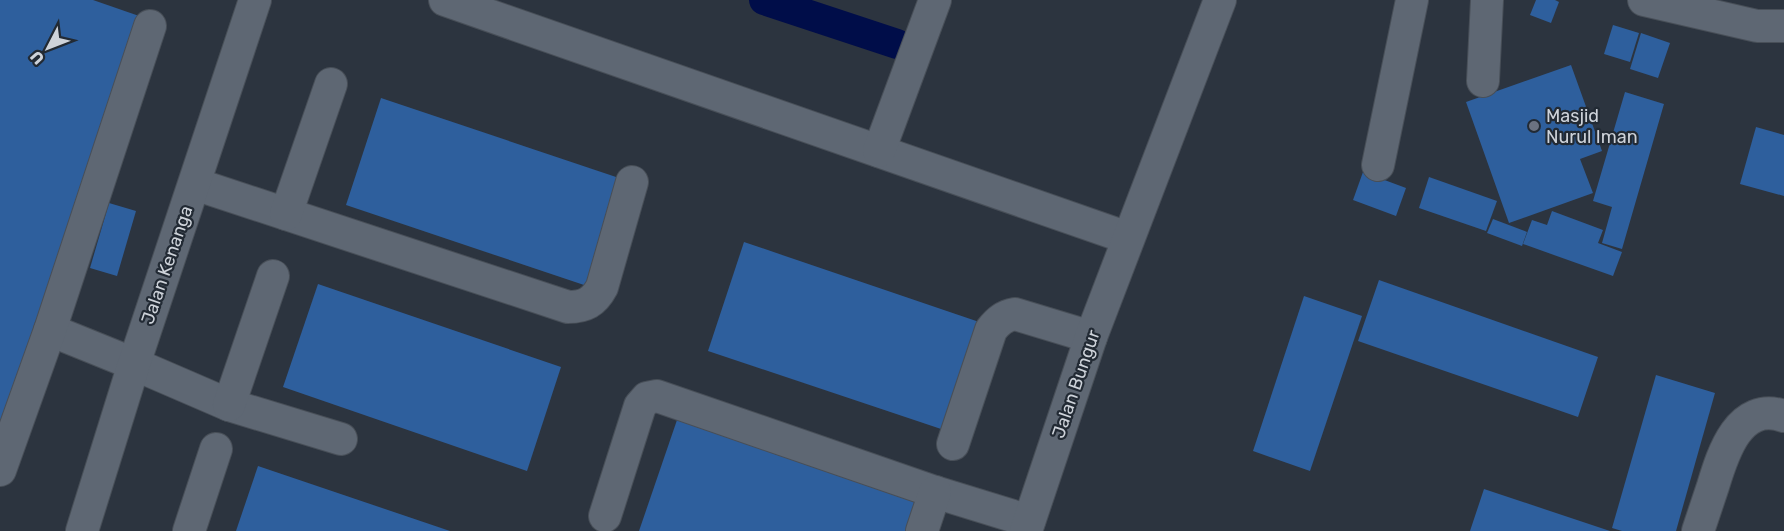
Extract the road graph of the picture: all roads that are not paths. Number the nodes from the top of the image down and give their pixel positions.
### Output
1 (255, 0) edge
2 (446, 0) edge
3 (935, 0) edge
4 (1221, 0) edge
5 (1412, 0) edge
6 (1487, 0) edge
7 (1644, 0) edge
8 (150, 26) dead end
9 (1784, 26) edge
10 (1483, 81) dead end
11 (331, 84) dead end
12 (879, 151) junction
13 (1378, 165) dead end
14 (632, 182) dead end
15 (195, 184) junction
16 (286, 214) junction
17 (1128, 238) junction
18 (273, 276) dead end
19 (50, 330) junction
20 (1091, 337) junction
21 (134, 364) junction
22 (229, 405) junction
23 (1784, 416) edge
24 (340, 440) dead end
25 (953, 444) dead end
26 (216, 449) dead end
27 (0, 471) edge
28 (935, 492) junction
29 (605, 516) dead end
30 (1028, 526) edge
31 (82, 531) edge
32 (189, 531) edge
33 (922, 531) edge
34 (1698, 531) edge

1 - 15 street, Jalan Kenanga
2 - 12 street
3 - 12 street
4 - 17 street, Jalan Bungur
5 - 13 street
6 - 10 street
7 - 9 street
8 - 19 street
11 - 16 street
12 - 17 street
14 - 16 street
15 - 16 street
15 - 21 street, Jalan Kenanga
17 - 20 street, Jalan Bungur
18 - 22 street
19 - 21 street
19 - 27 street
20 - 25 street
20 - 30 street, Jalan Bungur
21 - 22 street
21 - 31 street, Jalan Kenanga
22 - 24 street
23 - 34 street
26 - 32 street
28 - 29 street
28 - 30 street
28 - 33 street

